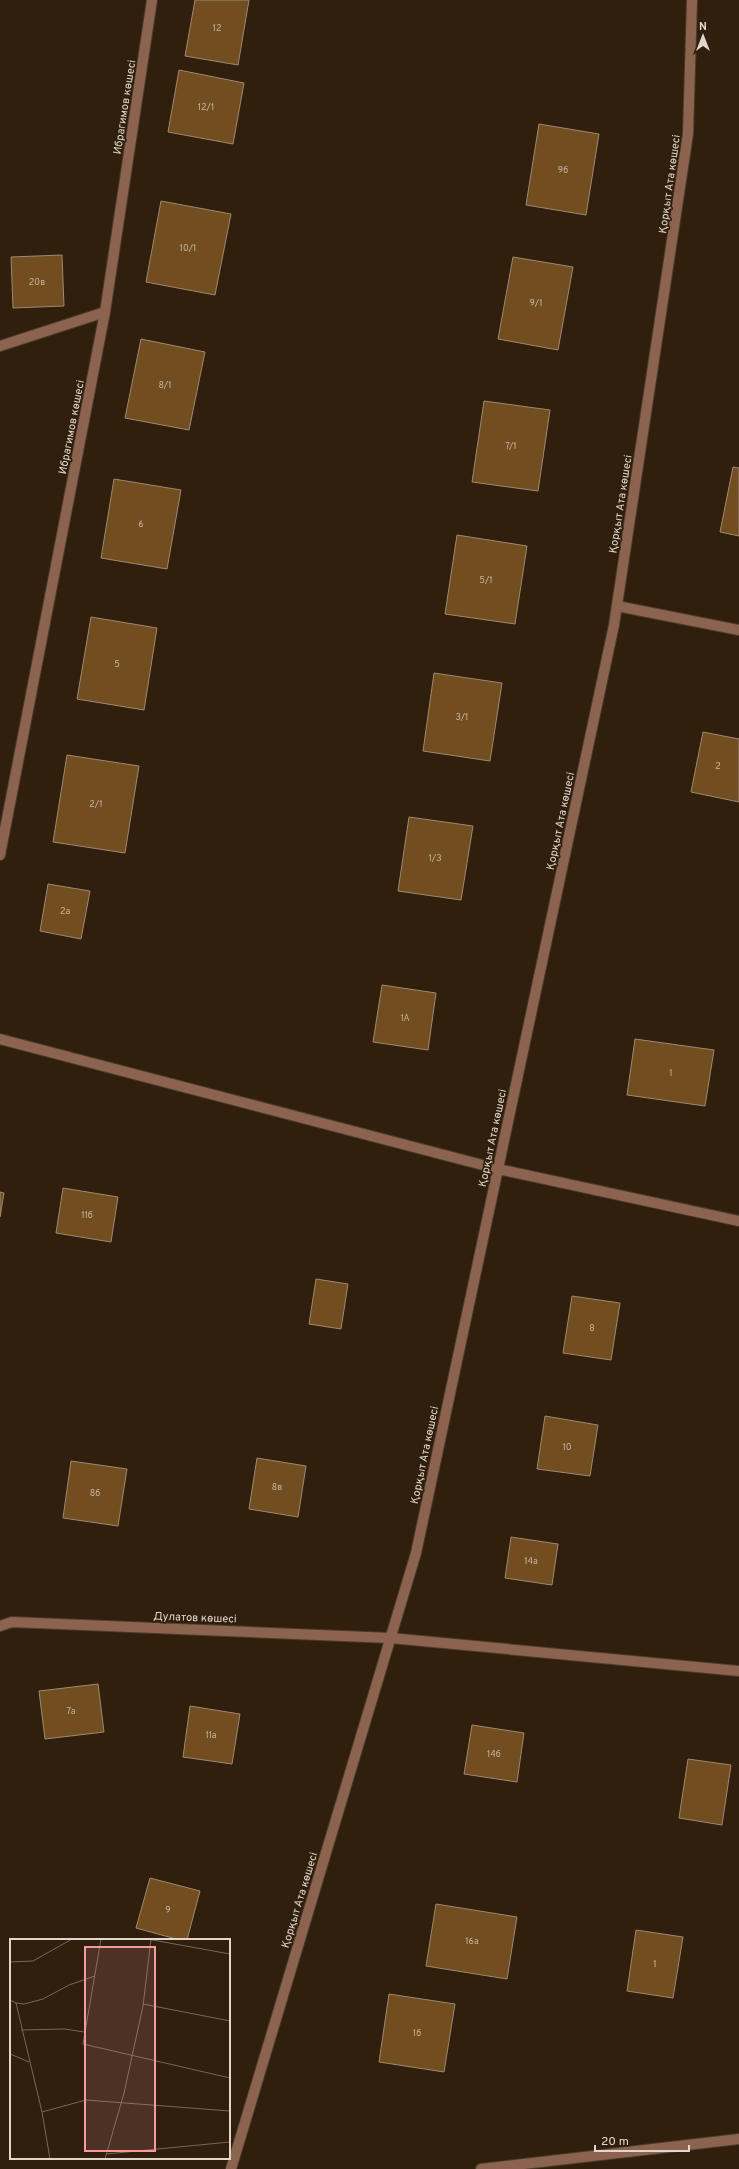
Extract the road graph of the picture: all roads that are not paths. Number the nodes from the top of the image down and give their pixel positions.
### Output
1 (152, 0) edge
2 (692, 0) edge
3 (105, 312) junction
4 (0, 346) edge
5 (617, 606) junction
6 (739, 630) edge
7 (0, 856) edge
8 (0, 1039) edge
9 (498, 1169) junction
10 (739, 1221) edge
11 (0, 1626) edge
12 (390, 1638) junction
13 (739, 1671) edge
14 (739, 2139) edge
15 (231, 2169) edge
16 (481, 2169) edge

1 - 3 street, Ибрагимов көшесі
2 - 5 street, Қорқыт Ата көшесі
3 - 4 street
3 - 7 street, Ибрагимов көшесі
5 - 6 street
5 - 9 street, Қорқыт Ата көшесі
8 - 9 street
9 - 10 street
9 - 12 street, Қорқыт Ата көшесі
11 - 12 street, Дулатов көшесі
12 - 13 street
12 - 15 street, Қорқыт Ата көшесі
14 - 16 street

